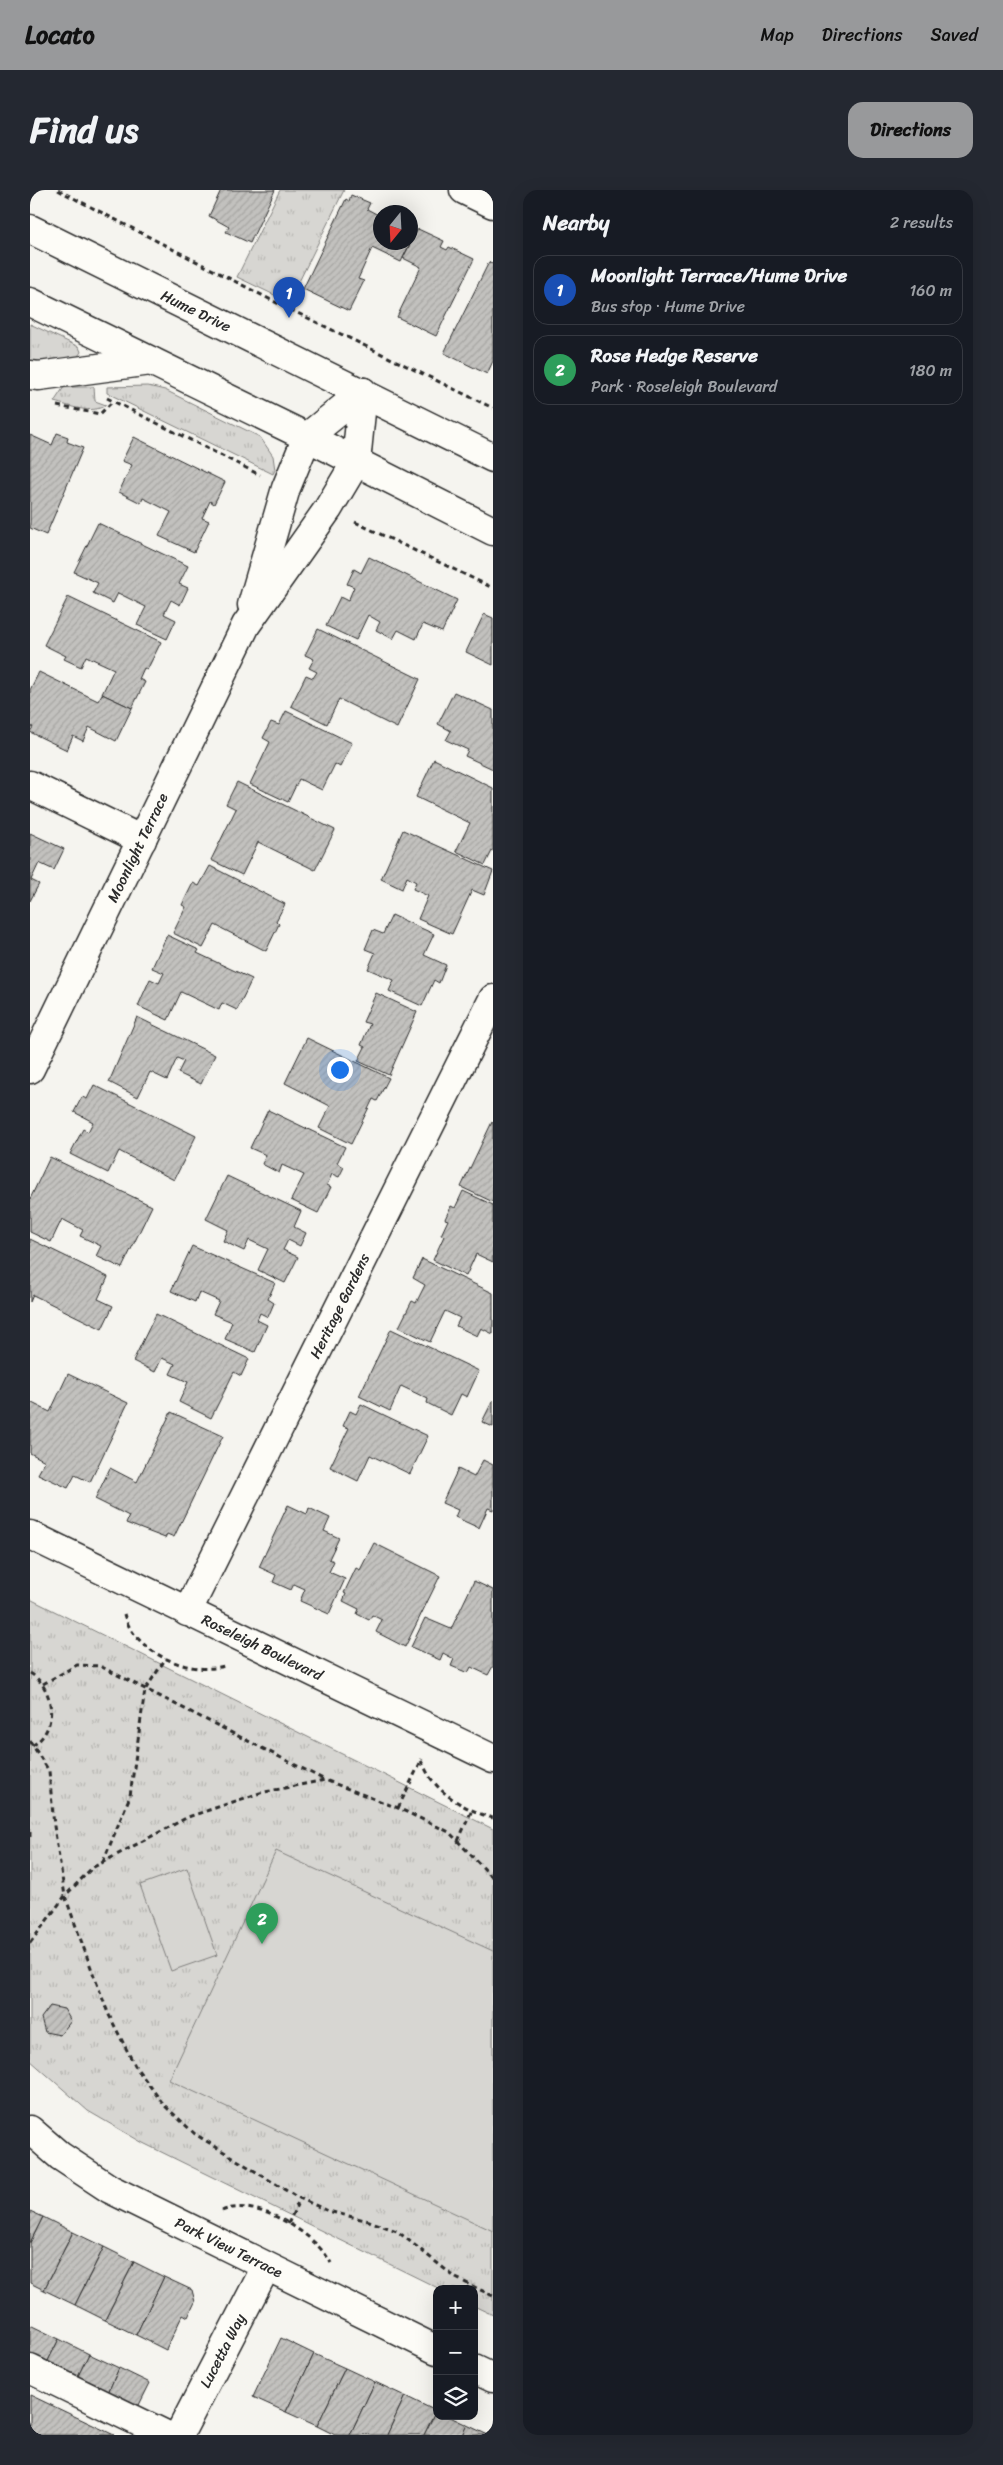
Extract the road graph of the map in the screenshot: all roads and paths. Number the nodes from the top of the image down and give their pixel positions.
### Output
1 (58, 190) edge
2 (464, 190) edge
3 (493, 204) edge
4 (30, 228) edge
5 (30, 302) edge
6 (151, 361) junction
7 (30, 374) edge
8 (363, 392) junction
9 (113, 401) dead end
10 (48, 404) dead end
11 (493, 408) edge
12 (307, 437) junction
13 (493, 458) edge
14 (356, 462) junction
15 (493, 531) edge
16 (246, 625) junction
17 (30, 785) edge
18 (142, 840) junction
19 (493, 999) edge
20 (30, 1069) edge
21 (30, 1535) edge
22 (129, 1584) junction
23 (187, 1612) junction
24 (250, 1643) junction
25 (166, 1658) junction
26 (30, 1673) edge
27 (43, 1684) junction
28 (145, 1690) junction
29 (436, 1732) junction
30 (30, 1741) edge
31 (32, 1746) edge
32 (493, 1760) edge
33 (421, 1761) junction
34 (325, 1780) junction
35 (398, 1808) junction
36 (472, 1810) junction
37 (493, 1818) edge
38 (30, 1832) edge
39 (30, 1841) edge
40 (458, 1841) junction
41 (102, 1863) junction
42 (493, 1878) edge
43 (65, 1896) junction
44 (31, 1940) edge
45 (30, 2130) edge
46 (300, 2198) junction
47 (288, 2224) junction
48 (202, 2235) junction
49 (266, 2267) junction
50 (324, 2296) junction
51 (493, 2296) edge
52 (433, 2348) edge
53 (30, 2369) edge
54 (478, 2371) edge
55 (493, 2378) edge
56 (166, 2435) edge
57 (179, 2435) edge

1 - 11 path
2 - 3 street
4 - 8 street, Hume Drive
5 - 6 street
6 - 7 street
6 - 12 street
8 - 12 street
8 - 13 street, Hume Drive
8 - 14 street, Moonlight Terrace
9 - 10 path
12 - 14 street
12 - 16 street, Moonlight Terrace
14 - 15 street
14 - 16 street, Moonlight Terrace
16 - 18 street, Moonlight Terrace
17 - 18 street
18 - 20 street, Moonlight Terrace
19 - 23 street, Heritage Gardens
21 - 22 street, Roseleigh Boulevard
22 - 23 street, Roseleigh Boulevard
22 - 25 path
23 - 24 street, Roseleigh Boulevard
24 - 25 path
24 - 29 street, Roseleigh Boulevard
25 - 28 path
26 - 27 path
27 - 28 path
27 - 31 path
28 - 34 path
28 - 41 path
29 - 32 street, Roseleigh Boulevard
29 - 33 path
30 - 31 path
31 - 43 path
33 - 35 path
33 - 36 path
34 - 35 path
34 - 41 path
35 - 40 path
36 - 37 path
36 - 40 path
38 - 39 path
40 - 42 path
41 - 43 path
43 - 44 path
43 - 46 path
45 - 48 street, Park View Terrace
46 - 47 path
46 - 51 path
47 - 48 path
47 - 50 path
48 - 49 street, Park View Terrace
49 - 50 street, Park View Terrace
49 - 57 street, Lucetta Way
50 - 52 street, Park View Terrace
53 - 56 street
54 - 55 street

